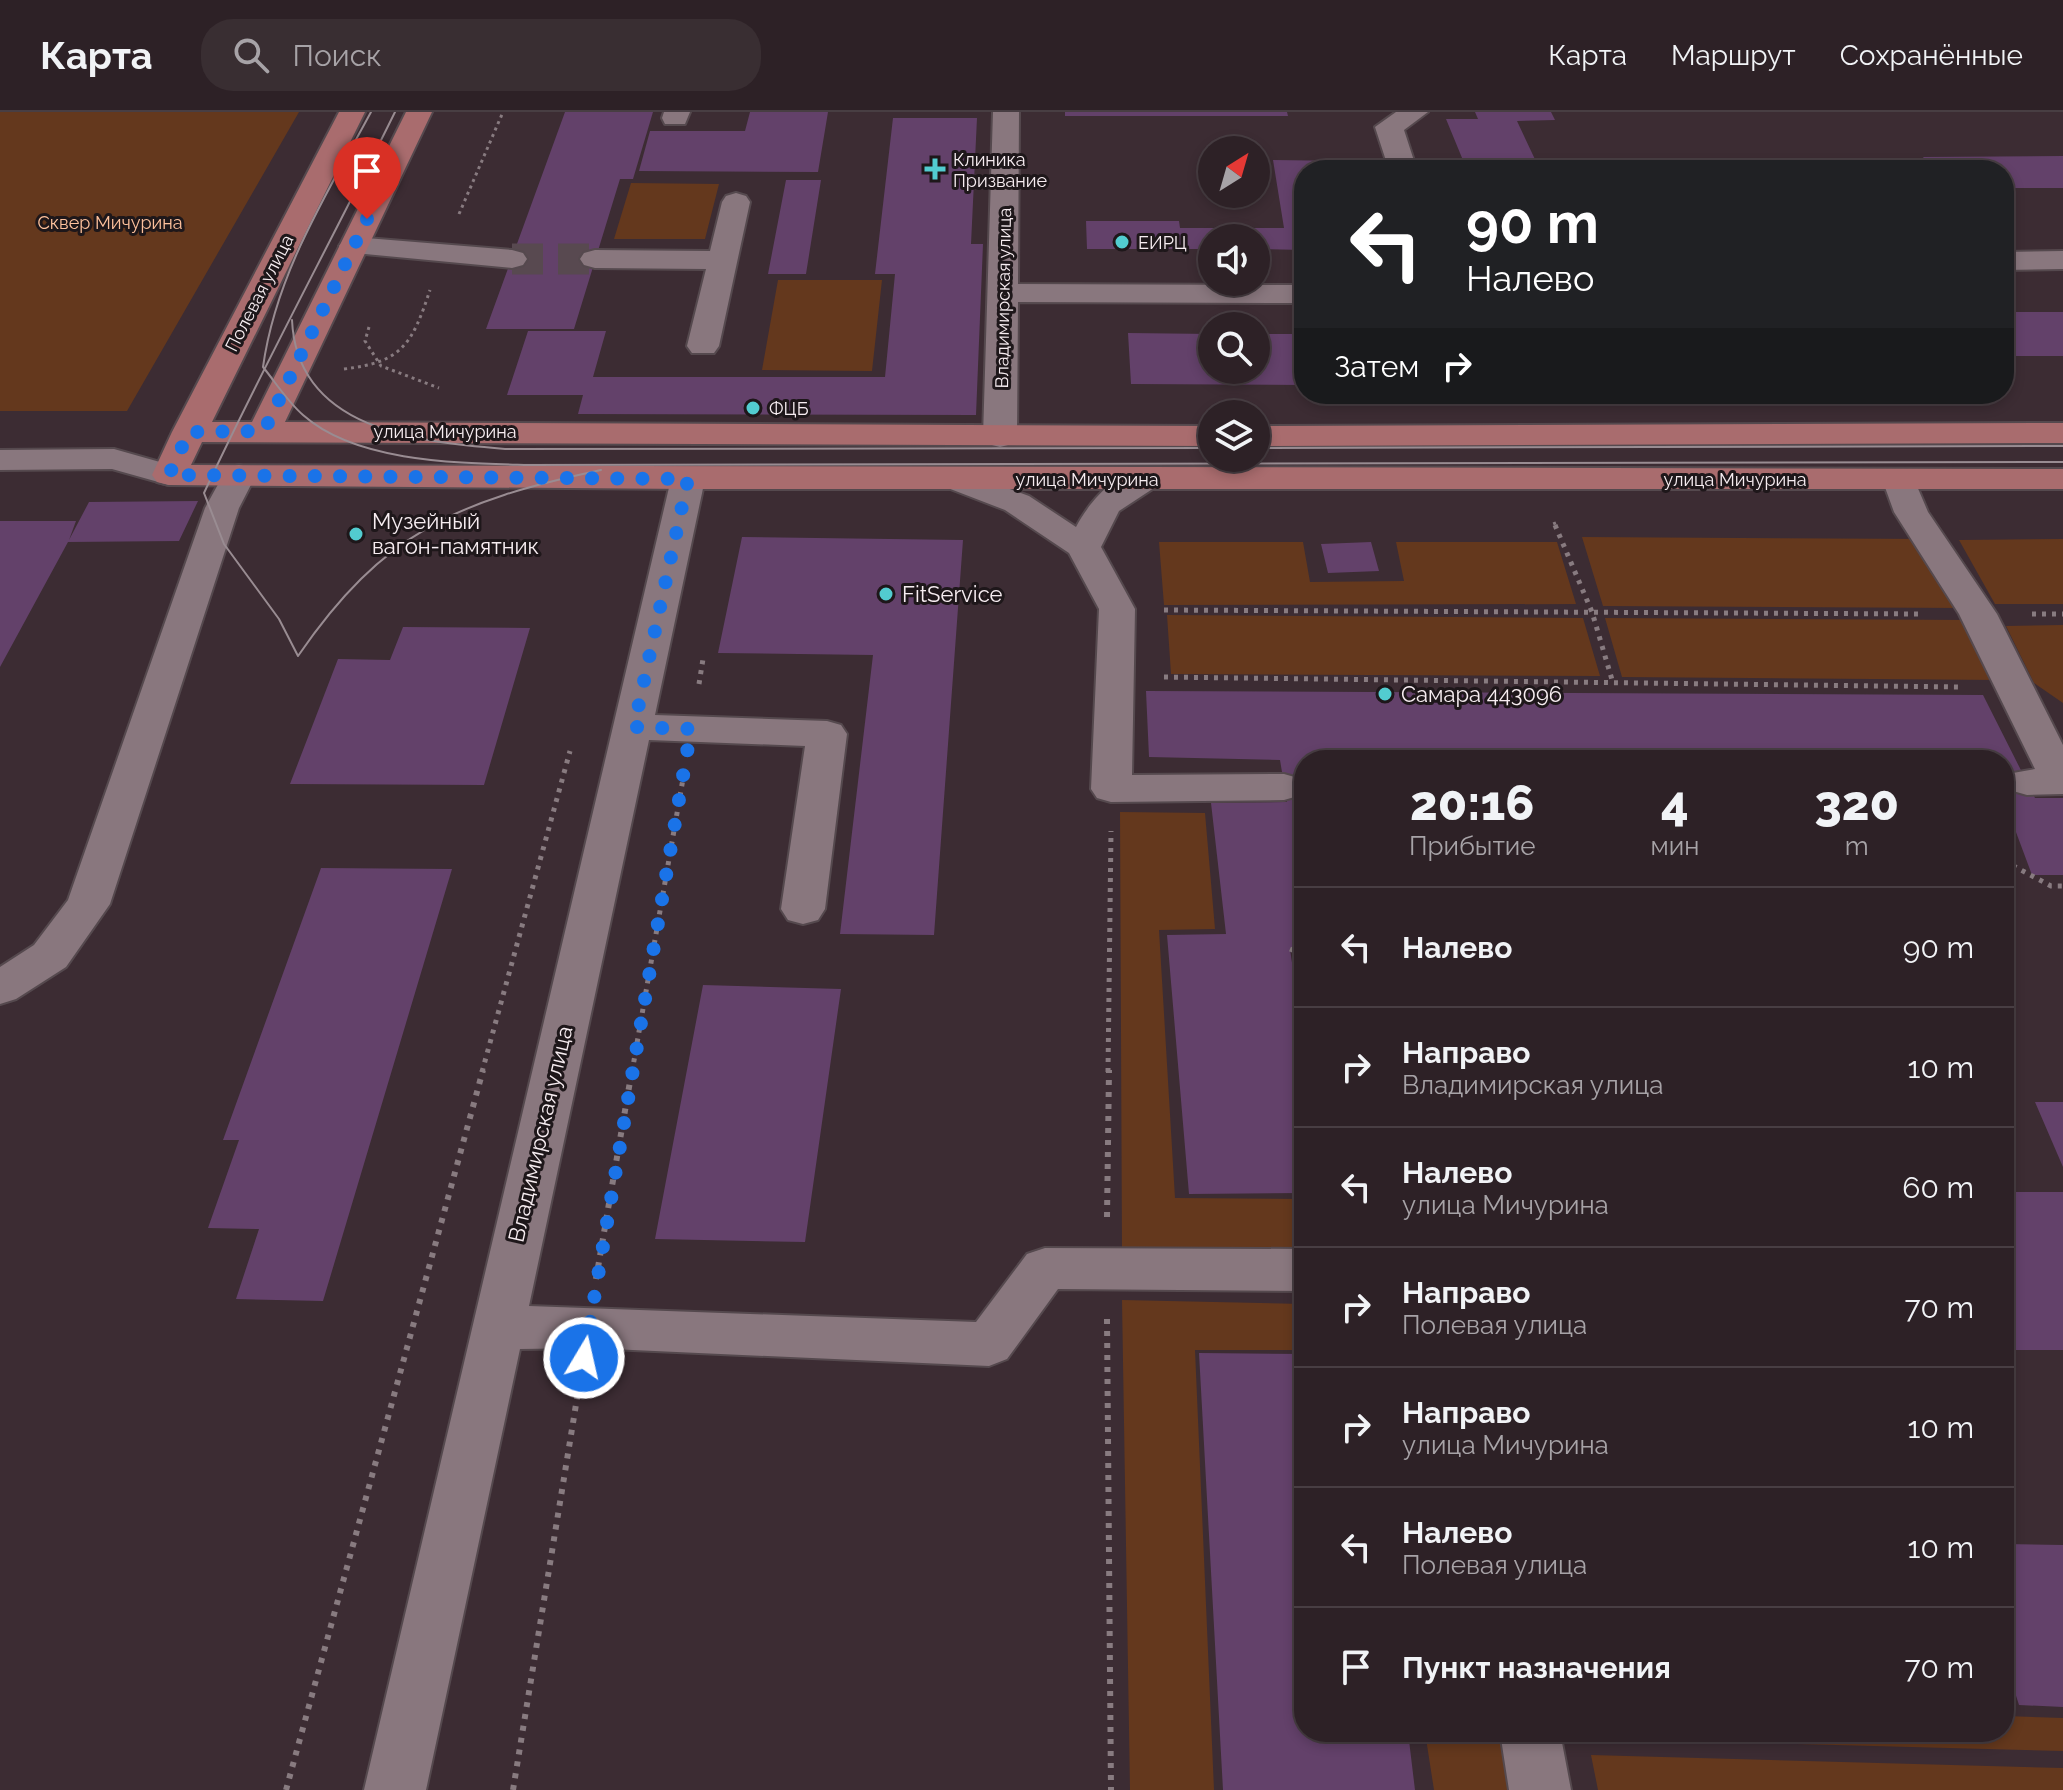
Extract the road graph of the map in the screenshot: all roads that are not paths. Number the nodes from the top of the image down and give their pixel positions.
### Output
1 (352, 112) edge
2 (419, 112) edge
3 (1006, 112) edge
4 (1415, 112) edge
5 (1400, 160) edge
6 (736, 202) dead end
7 (354, 246) junction
8 (512, 259) tunnel mouth
9 (595, 259) tunnel mouth
10 (723, 260) junction
11 (2063, 260) edge
12 (2014, 261) edge
13 (1003, 293) junction
14 (1294, 294) edge
15 (703, 346) dead end
16 (264, 431) junction
17 (189, 432) junction
18 (2063, 433) edge
19 (1198, 436) edge
20 (1270, 436) edge
21 (1000, 437) junction
22 (114, 459) junction
23 (0, 460) edge
24 (169, 475) junction
25 (239, 475) junction
26 (952, 478) junction
27 (688, 479) junction
28 (1145, 479) junction
29 (1899, 479) junction
30 (2063, 479) edge
31 (1083, 547) junction
32 (2020, 697) junction
33 (2063, 719) edge
34 (634, 727) junction
35 (2027, 782) dead end
36 (1284, 787) dead end
37 (803, 909) dead end
38 (0, 988) edge
39 (1294, 1270) edge
40 (496, 1328) junction
41 (1532, 1742) edge
42 (395, 1790) edge
43 (1540, 1790) edge

1 - 17 main road, Полевая улица
2 - 7 main road
3 - 13 street, Владимирская улица
4 - 5 street
6 - 10 street
7 - 8 street
7 - 16 main road
9 - 10 street
10 - 15 street
11 - 12 street
13 - 14 street
13 - 21 street, Владимирская улица
16 - 17 main road, улица Мичурина
16 - 21 main road, улица Мичурина
17 - 22 street, улица Мичурина
17 - 24 main road, Полевая улица
18 - 20 main road
19 - 21 main road, улица Мичурина
22 - 23 street, улица Мичурина
22 - 24 street, улица Мичурина
24 - 25 main road, улица Мичурина
25 - 27 main road, улица Мичурина
25 - 38 street
26 - 27 main road, улица Мичурина
26 - 28 main road, улица Мичурина
26 - 31 street
27 - 34 street, Владимирская улица
28 - 29 main road, улица Мичурина
28 - 31 street
29 - 30 main road, улица Мичурина
29 - 32 street
31 - 36 street
32 - 33 street
32 - 35 street
34 - 37 street
34 - 40 street, Владимирская улица
39 - 40 street
40 - 42 street, Владимирская улица
41 - 43 street

